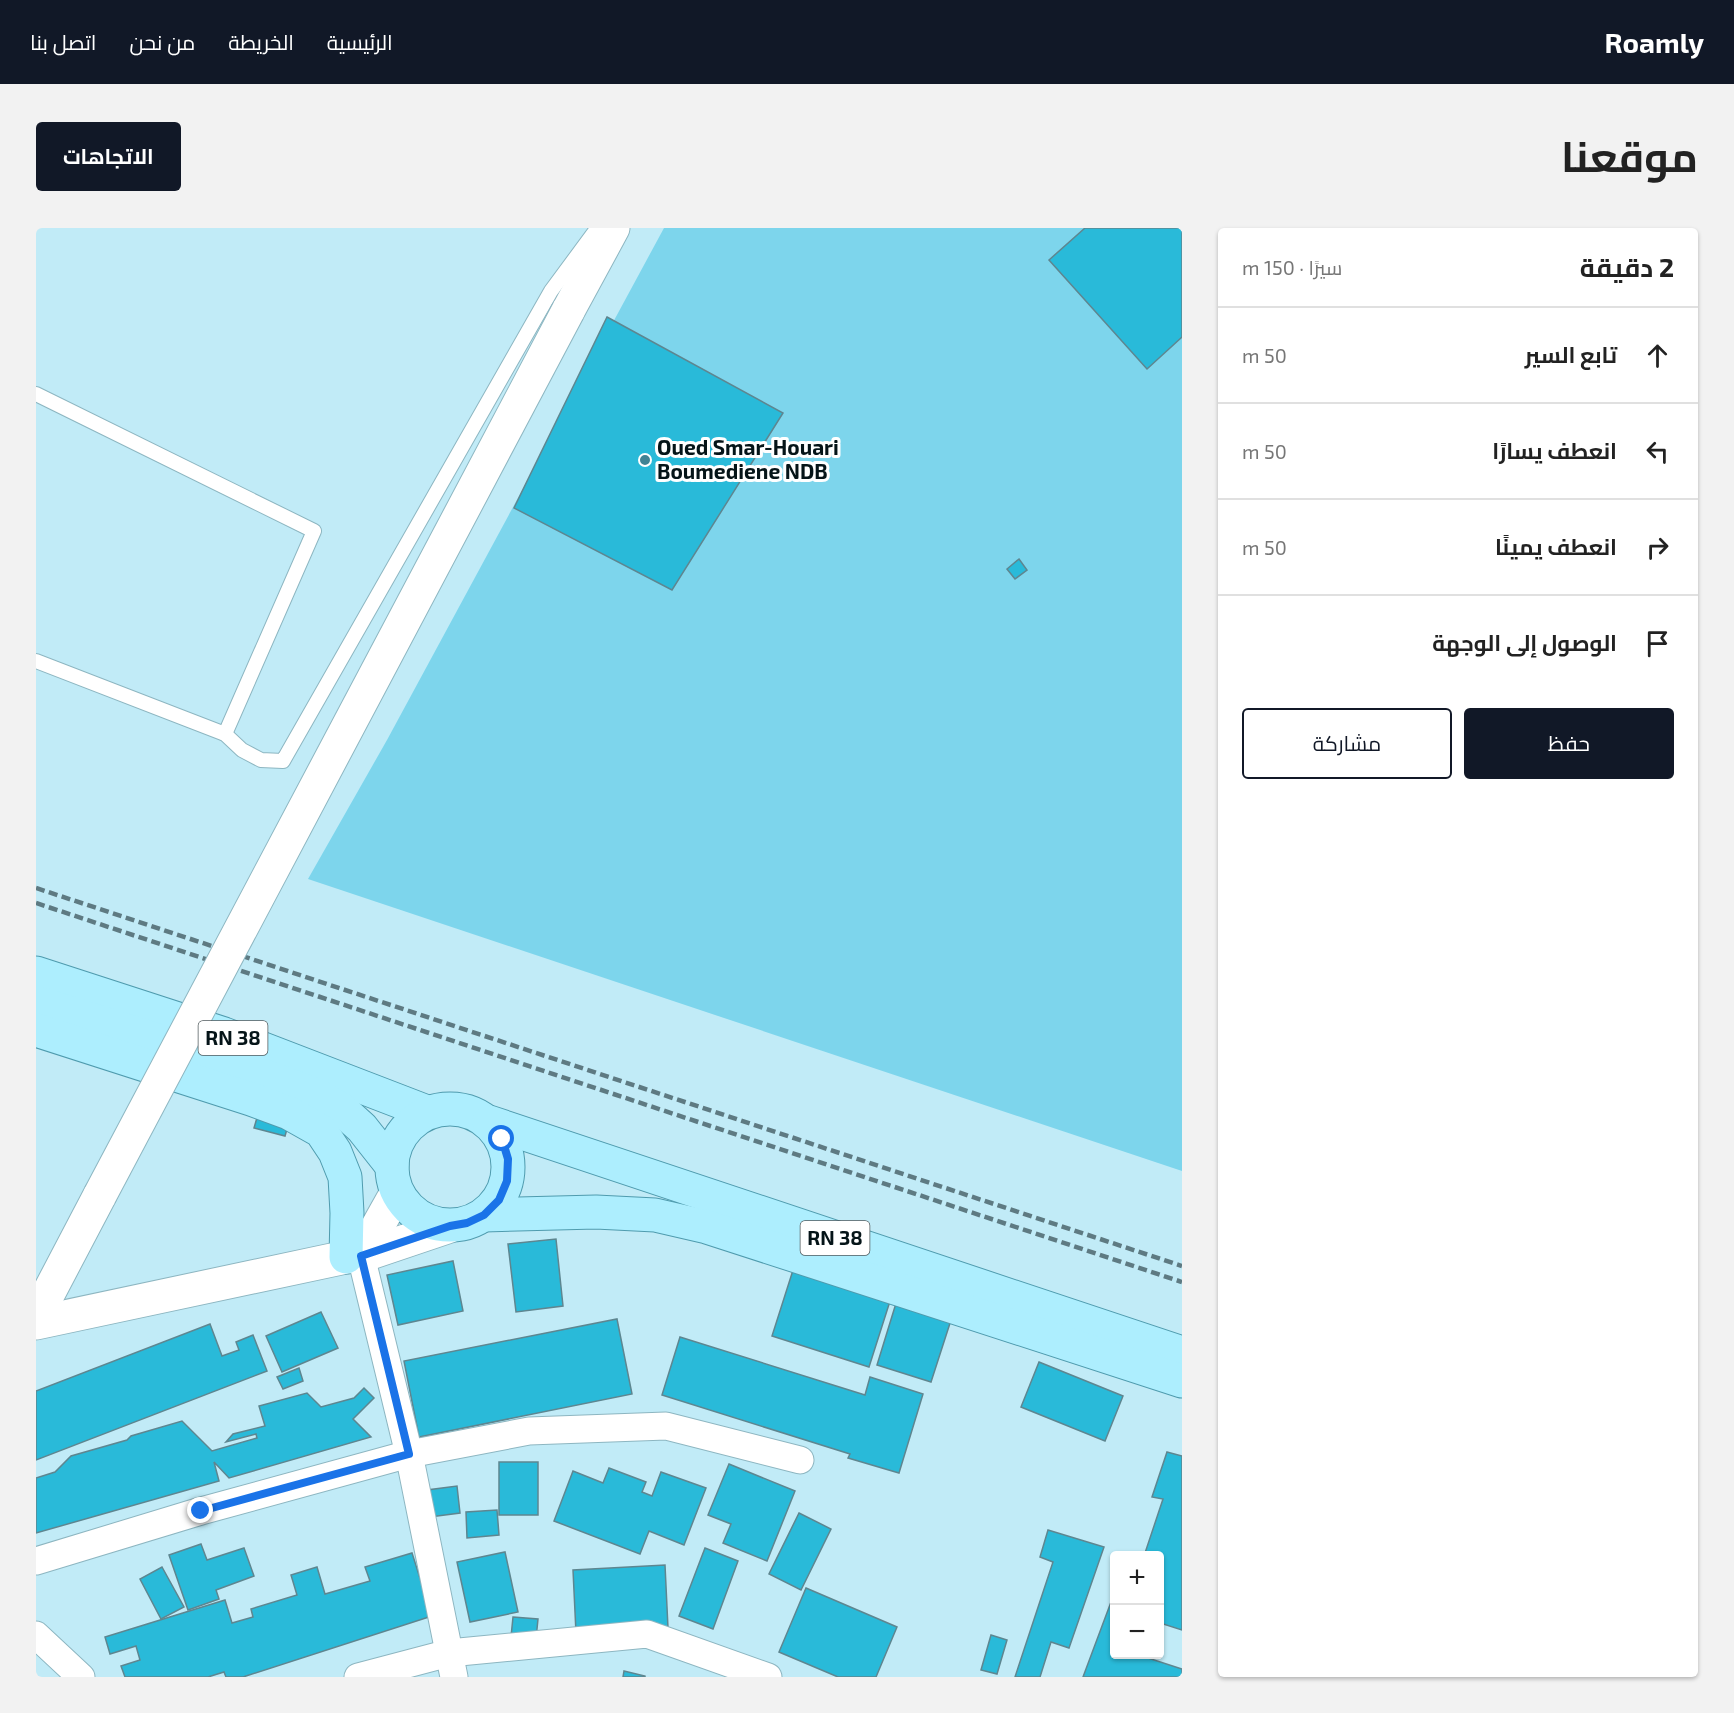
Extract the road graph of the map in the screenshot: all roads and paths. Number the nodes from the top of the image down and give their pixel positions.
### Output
1 (597, 228) edge
2 (613, 228) edge
3 (36, 394) edge
4 (36, 661) edge
5 (225, 734) junction
6 (36, 973) edge
7 (36, 1002) edge
8 (36, 1030) edge
9 (427, 1112) junction
10 (489, 1122) junction
11 (394, 1179) junction
12 (484, 1215) junction
13 (450, 1226) junction
14 (353, 1257) junction
15 (36, 1317) edge
16 (36, 1323) edge
17 (1177, 1365) edge
18 (409, 1454) junction
19 (800, 1460) dead end
20 (36, 1561) edge
21 (36, 1635) edge
22 (452, 1665) edge
23 (81, 1677) edge
24 (358, 1677) edge
25 (768, 1677) edge

1 - 5 lane
2 - 15 main road, bridge
3 - 5 lane
4 - 5 lane
6 - 9 main road, RN 38
7 - 11 main road, RN 38
8 - 14 main road
9 - 10 main road, RN 38
9 - 11 main road
10 - 12 main road
10 - 17 main road, RN 38
11 - 13 main road, RN 38
11 - 14 main road
12 - 13 main road, RN 38
12 - 17 main road, RN 38
13 - 14 main road
14 - 16 main road
14 - 18 street
18 - 19 street
18 - 20 street
18 - 22 street
21 - 23 street
22 - 24 street
22 - 25 street

